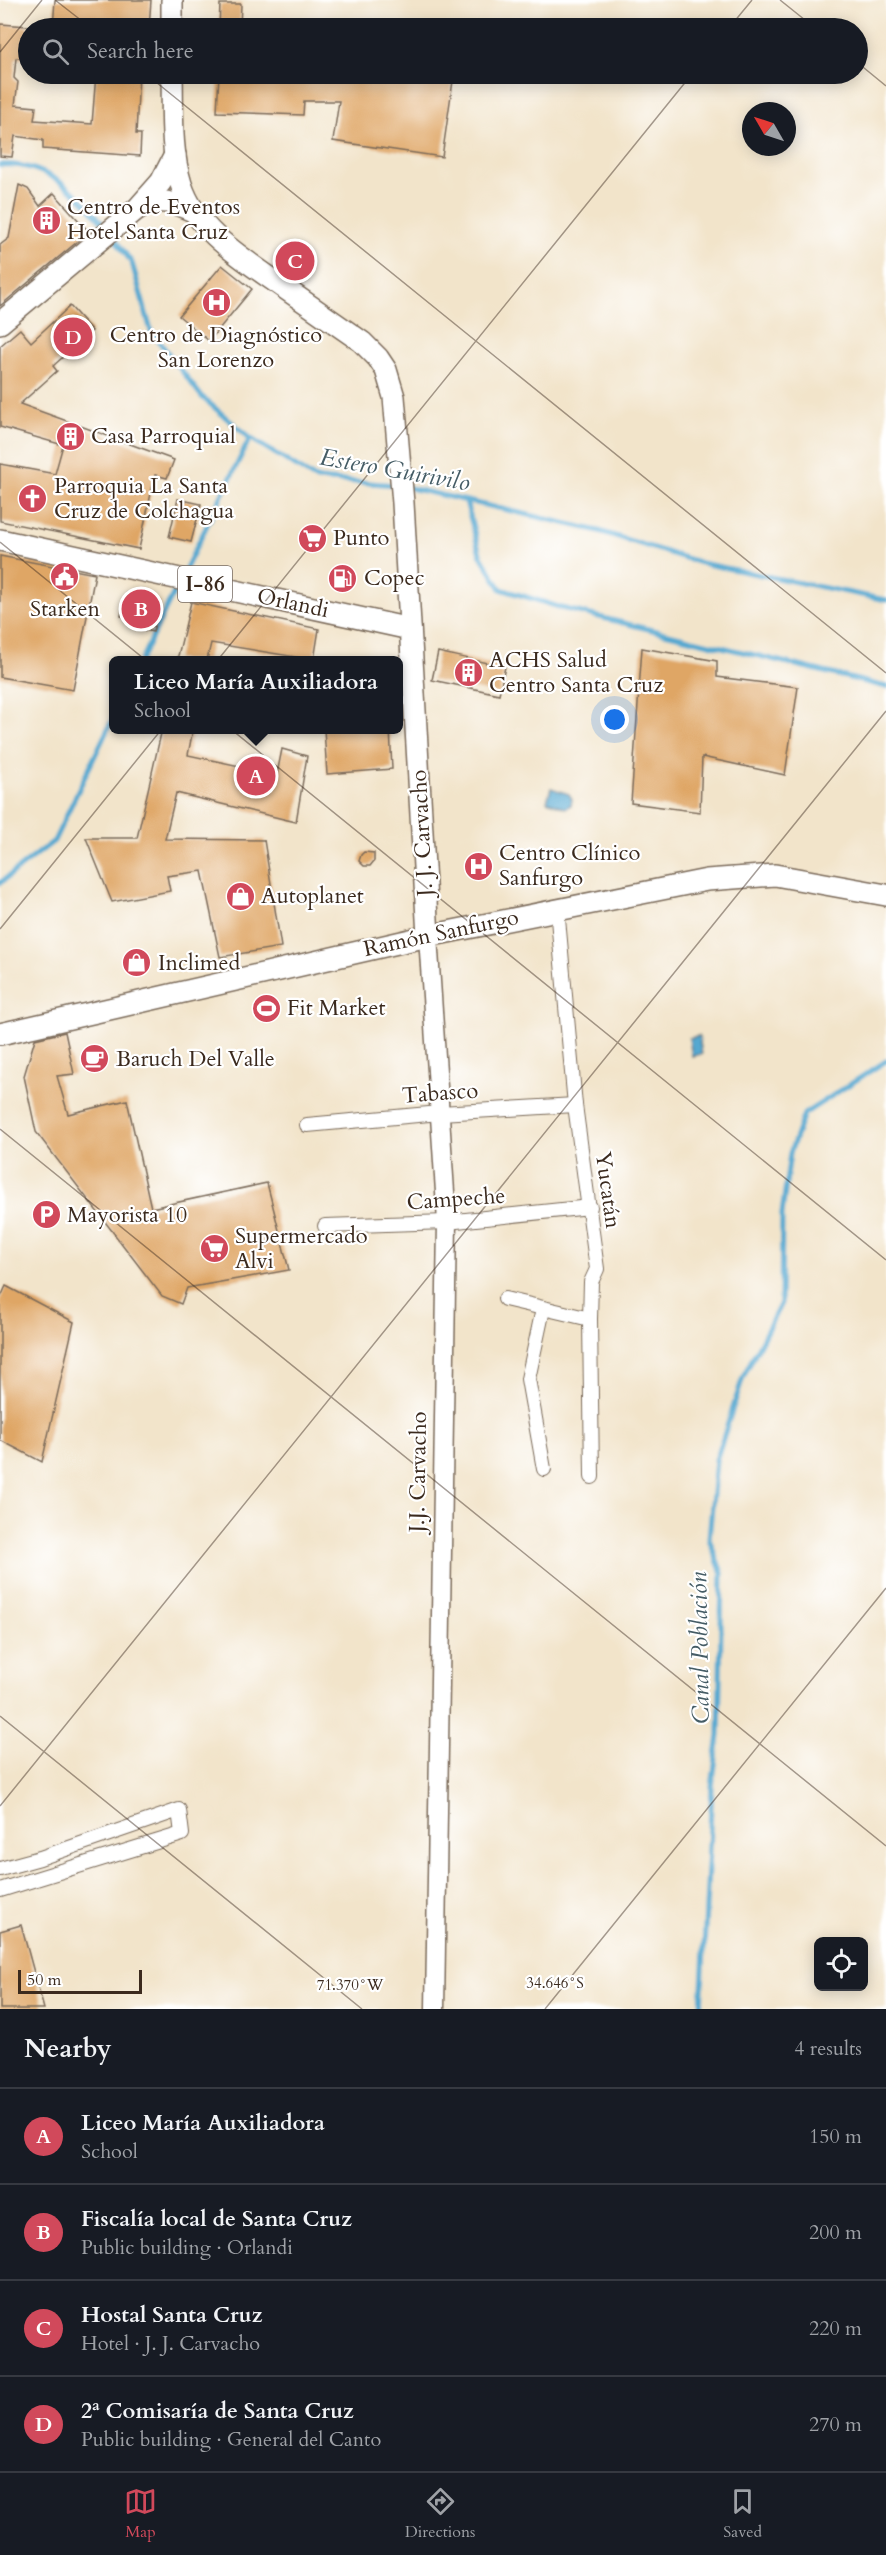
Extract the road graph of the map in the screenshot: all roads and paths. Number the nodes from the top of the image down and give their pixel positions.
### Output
1 (172, 0) edge
2 (172, 18) edge
3 (172, 84) edge
4 (175, 155) junction
5 (138, 208) junction
6 (195, 212) junction
7 (0, 323) edge
8 (0, 540) edge
9 (410, 629) junction
10 (886, 895) edge
11 (558, 908) junction
12 (428, 936) junction
13 (0, 1034) edge
14 (575, 1105) junction
15 (440, 1113) junction
16 (308, 1125) dead end
17 (590, 1207) junction
18 (447, 1222) junction
19 (326, 1227) dead end
20 (505, 1299) dead end
21 (543, 1309) junction
22 (590, 1319) junction
23 (544, 1469) dead end
24 (592, 1477) dead end
25 (0, 1869) edge
26 (0, 1890) edge
27 (435, 2009) edge

1 - 2 main road
3 - 4 main road
4 - 5 main road
4 - 6 main road
5 - 6 main road
5 - 7 main road
6 - 9 main road, J. J. Carvacho
8 - 9 main road, Orlandi / I-86
9 - 12 main road, J. J. Carvacho
10 - 11 main road, Ramón Sanfurgo
11 - 12 main road, Ramón Sanfurgo
11 - 14 street, Yucatán
12 - 13 main road, Ramón Sanfurgo
12 - 15 main road, J.J. Carvacho
14 - 15 street, Tabasco
14 - 17 street, Yucatán
15 - 16 street, Tabasco
15 - 18 main road, J.J. Carvacho
17 - 18 street, Campeche
17 - 22 street, Yucatán
18 - 19 street, Campeche
18 - 27 main road, J.J. Carvacho
20 - 21 street
21 - 22 street
21 - 23 street
22 - 24 street, Yucatán
25 - 26 street

